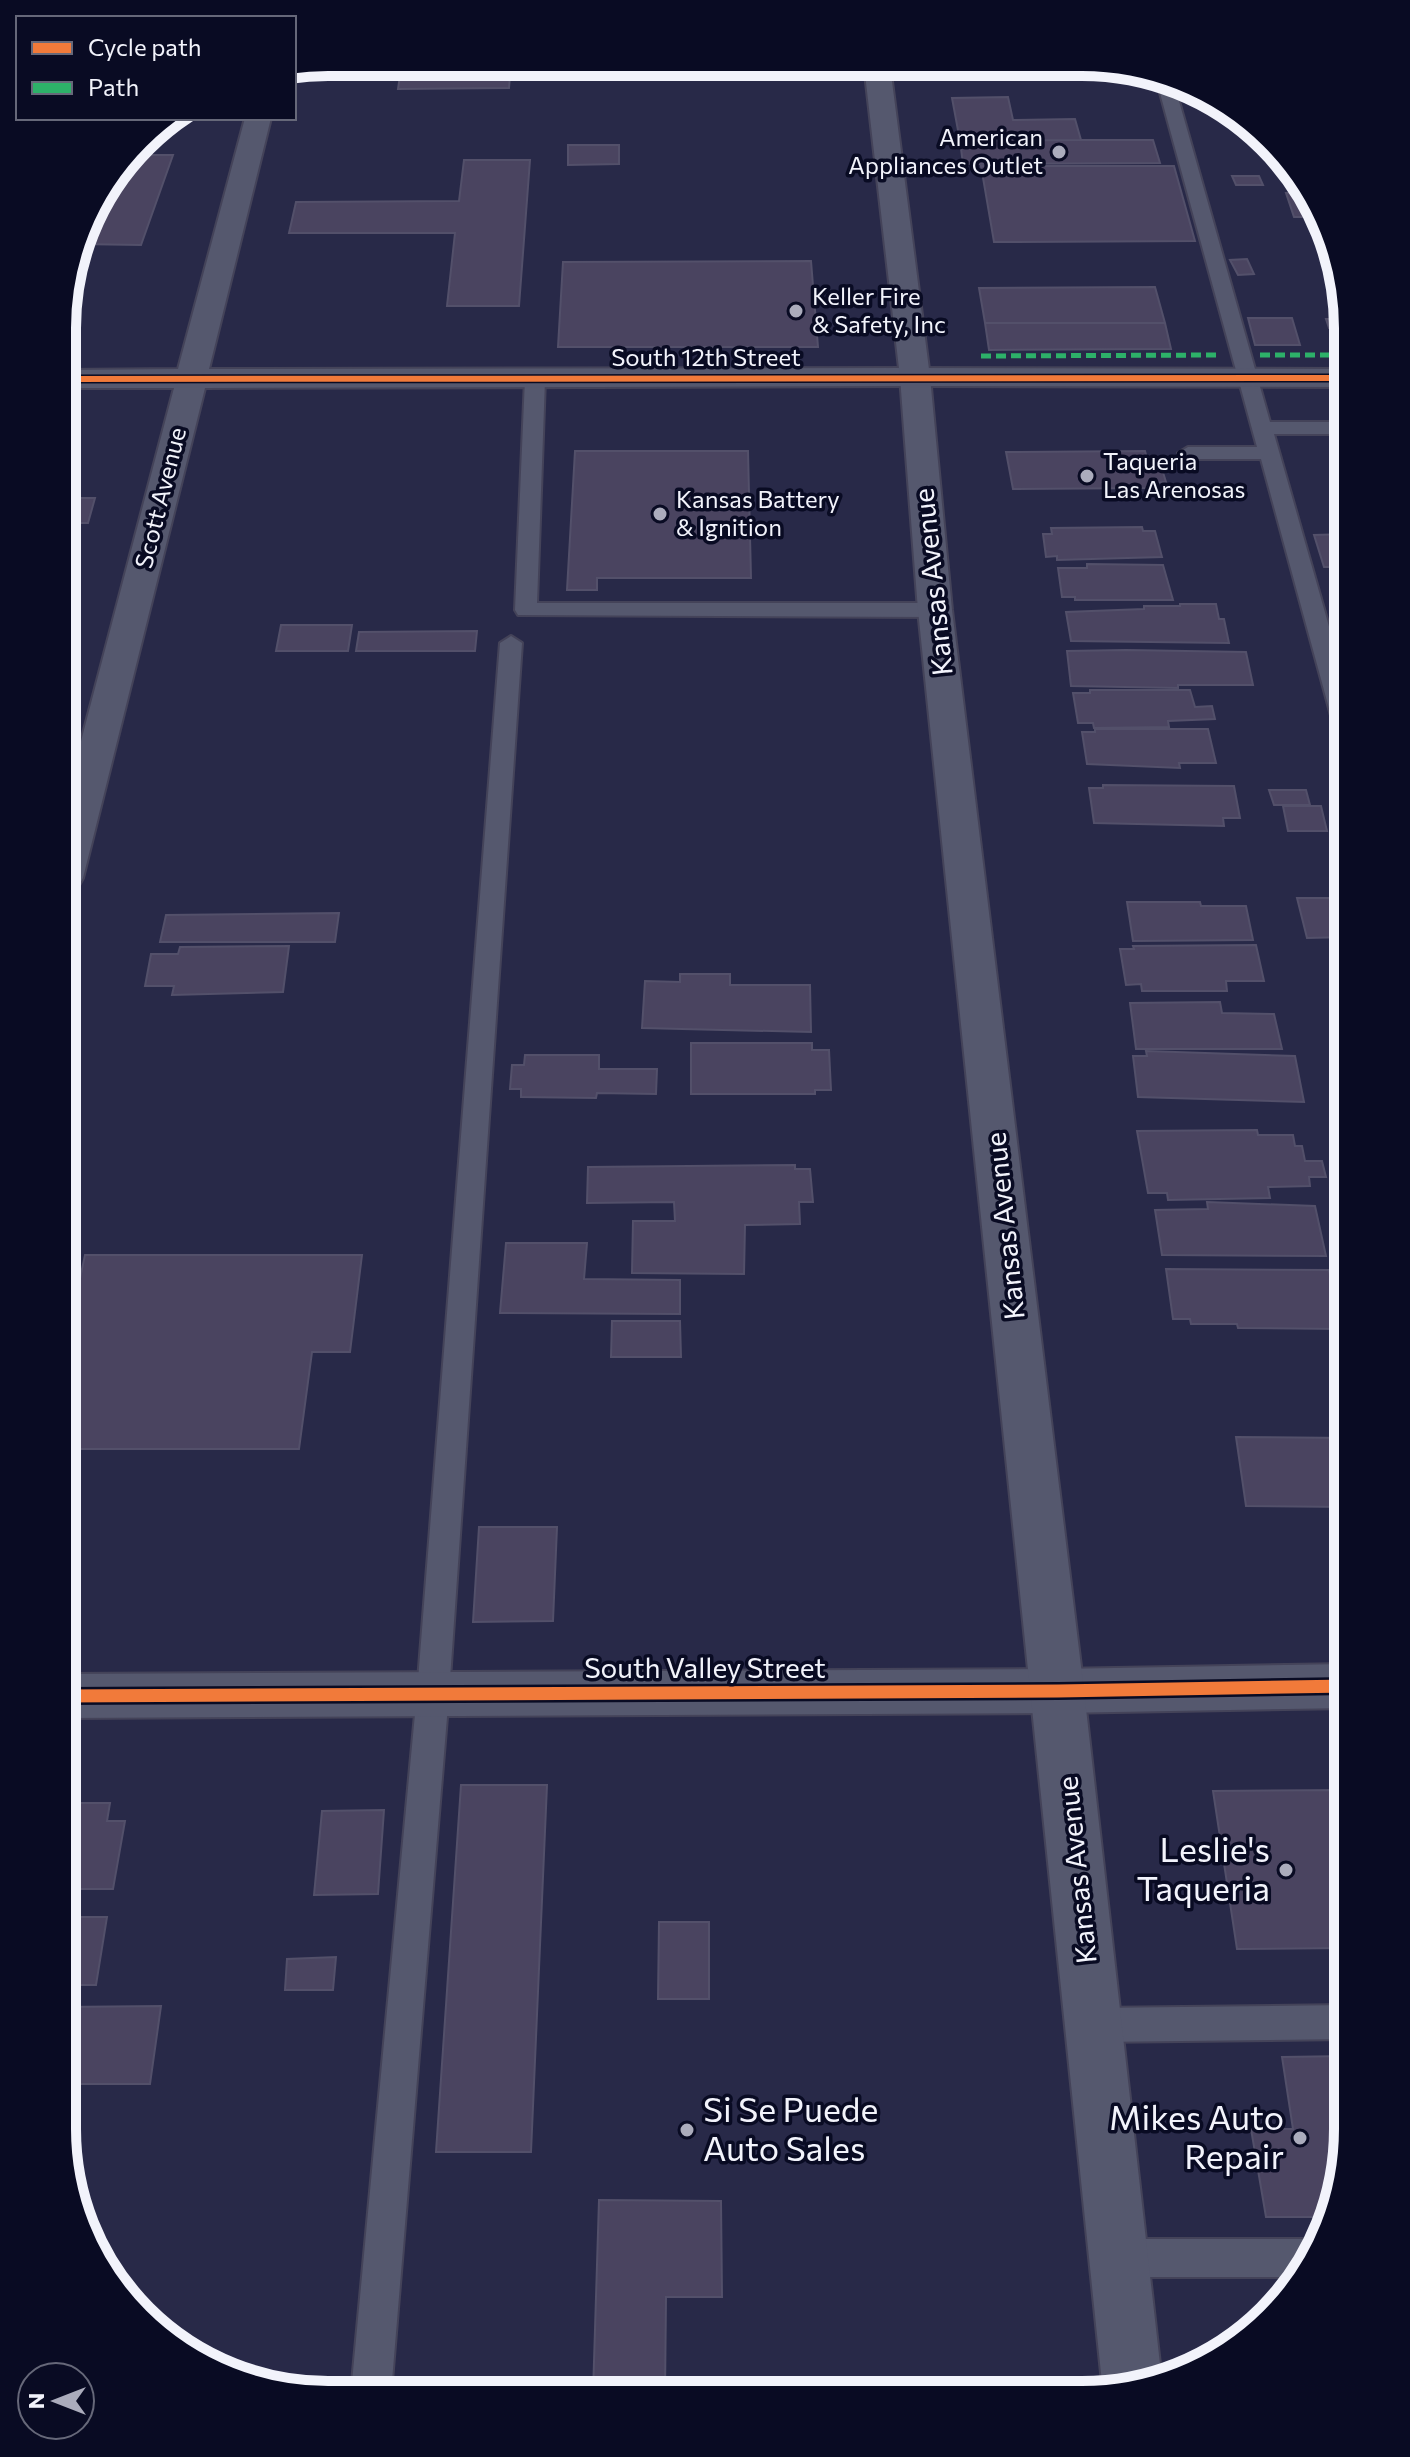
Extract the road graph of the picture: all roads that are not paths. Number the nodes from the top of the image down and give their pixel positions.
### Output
1 (878, 76) edge
2 (1167, 91) edge
3 (257, 120) edge
4 (915, 377) junction
5 (1248, 378) junction
6 (1334, 378) edge
7 (76, 379) edge
8 (535, 379) junction
9 (191, 380) junction
10 (1262, 428) junction
11 (1334, 428) edge
12 (1188, 453) dead end
13 (1269, 453) junction
14 (935, 610) junction
15 (511, 643) dead end
16 (1334, 684) edge
17 (76, 831) edge
18 (1333, 1686) edge
19 (1058, 1691) junction
20 (433, 1693) junction
21 (76, 1696) edge
22 (1333, 2022) edge
23 (1094, 2025) junction
24 (1118, 2258) junction
25 (1298, 2258) edge
26 (1131, 2376) edge
27 (372, 2381) edge

1 - 4 street, Kansas Avenue
2 - 5 lane
3 - 9 street, Scott Avenue
4 - 5 street, South 12th Street
4 - 8 street, South 12th Street
4 - 14 street, Kansas Avenue
5 - 6 street, South 12th Street
5 - 10 lane
7 - 9 street, South 12th Street
8 - 9 street, South 12th Street
8 - 14 lane
9 - 17 street, Scott Avenue
10 - 11 lane
10 - 13 lane
12 - 13 lane
13 - 16 lane
14 - 19 street, Kansas Avenue
15 - 20 lane
18 - 19 street, South Valley Street
19 - 20 street, South Valley Street
19 - 23 street, Kansas Avenue
20 - 21 street, South Valley Street
20 - 27 lane
22 - 23 lane
23 - 24 street, Kansas Avenue
24 - 25 lane
24 - 26 street, Kansas Avenue

